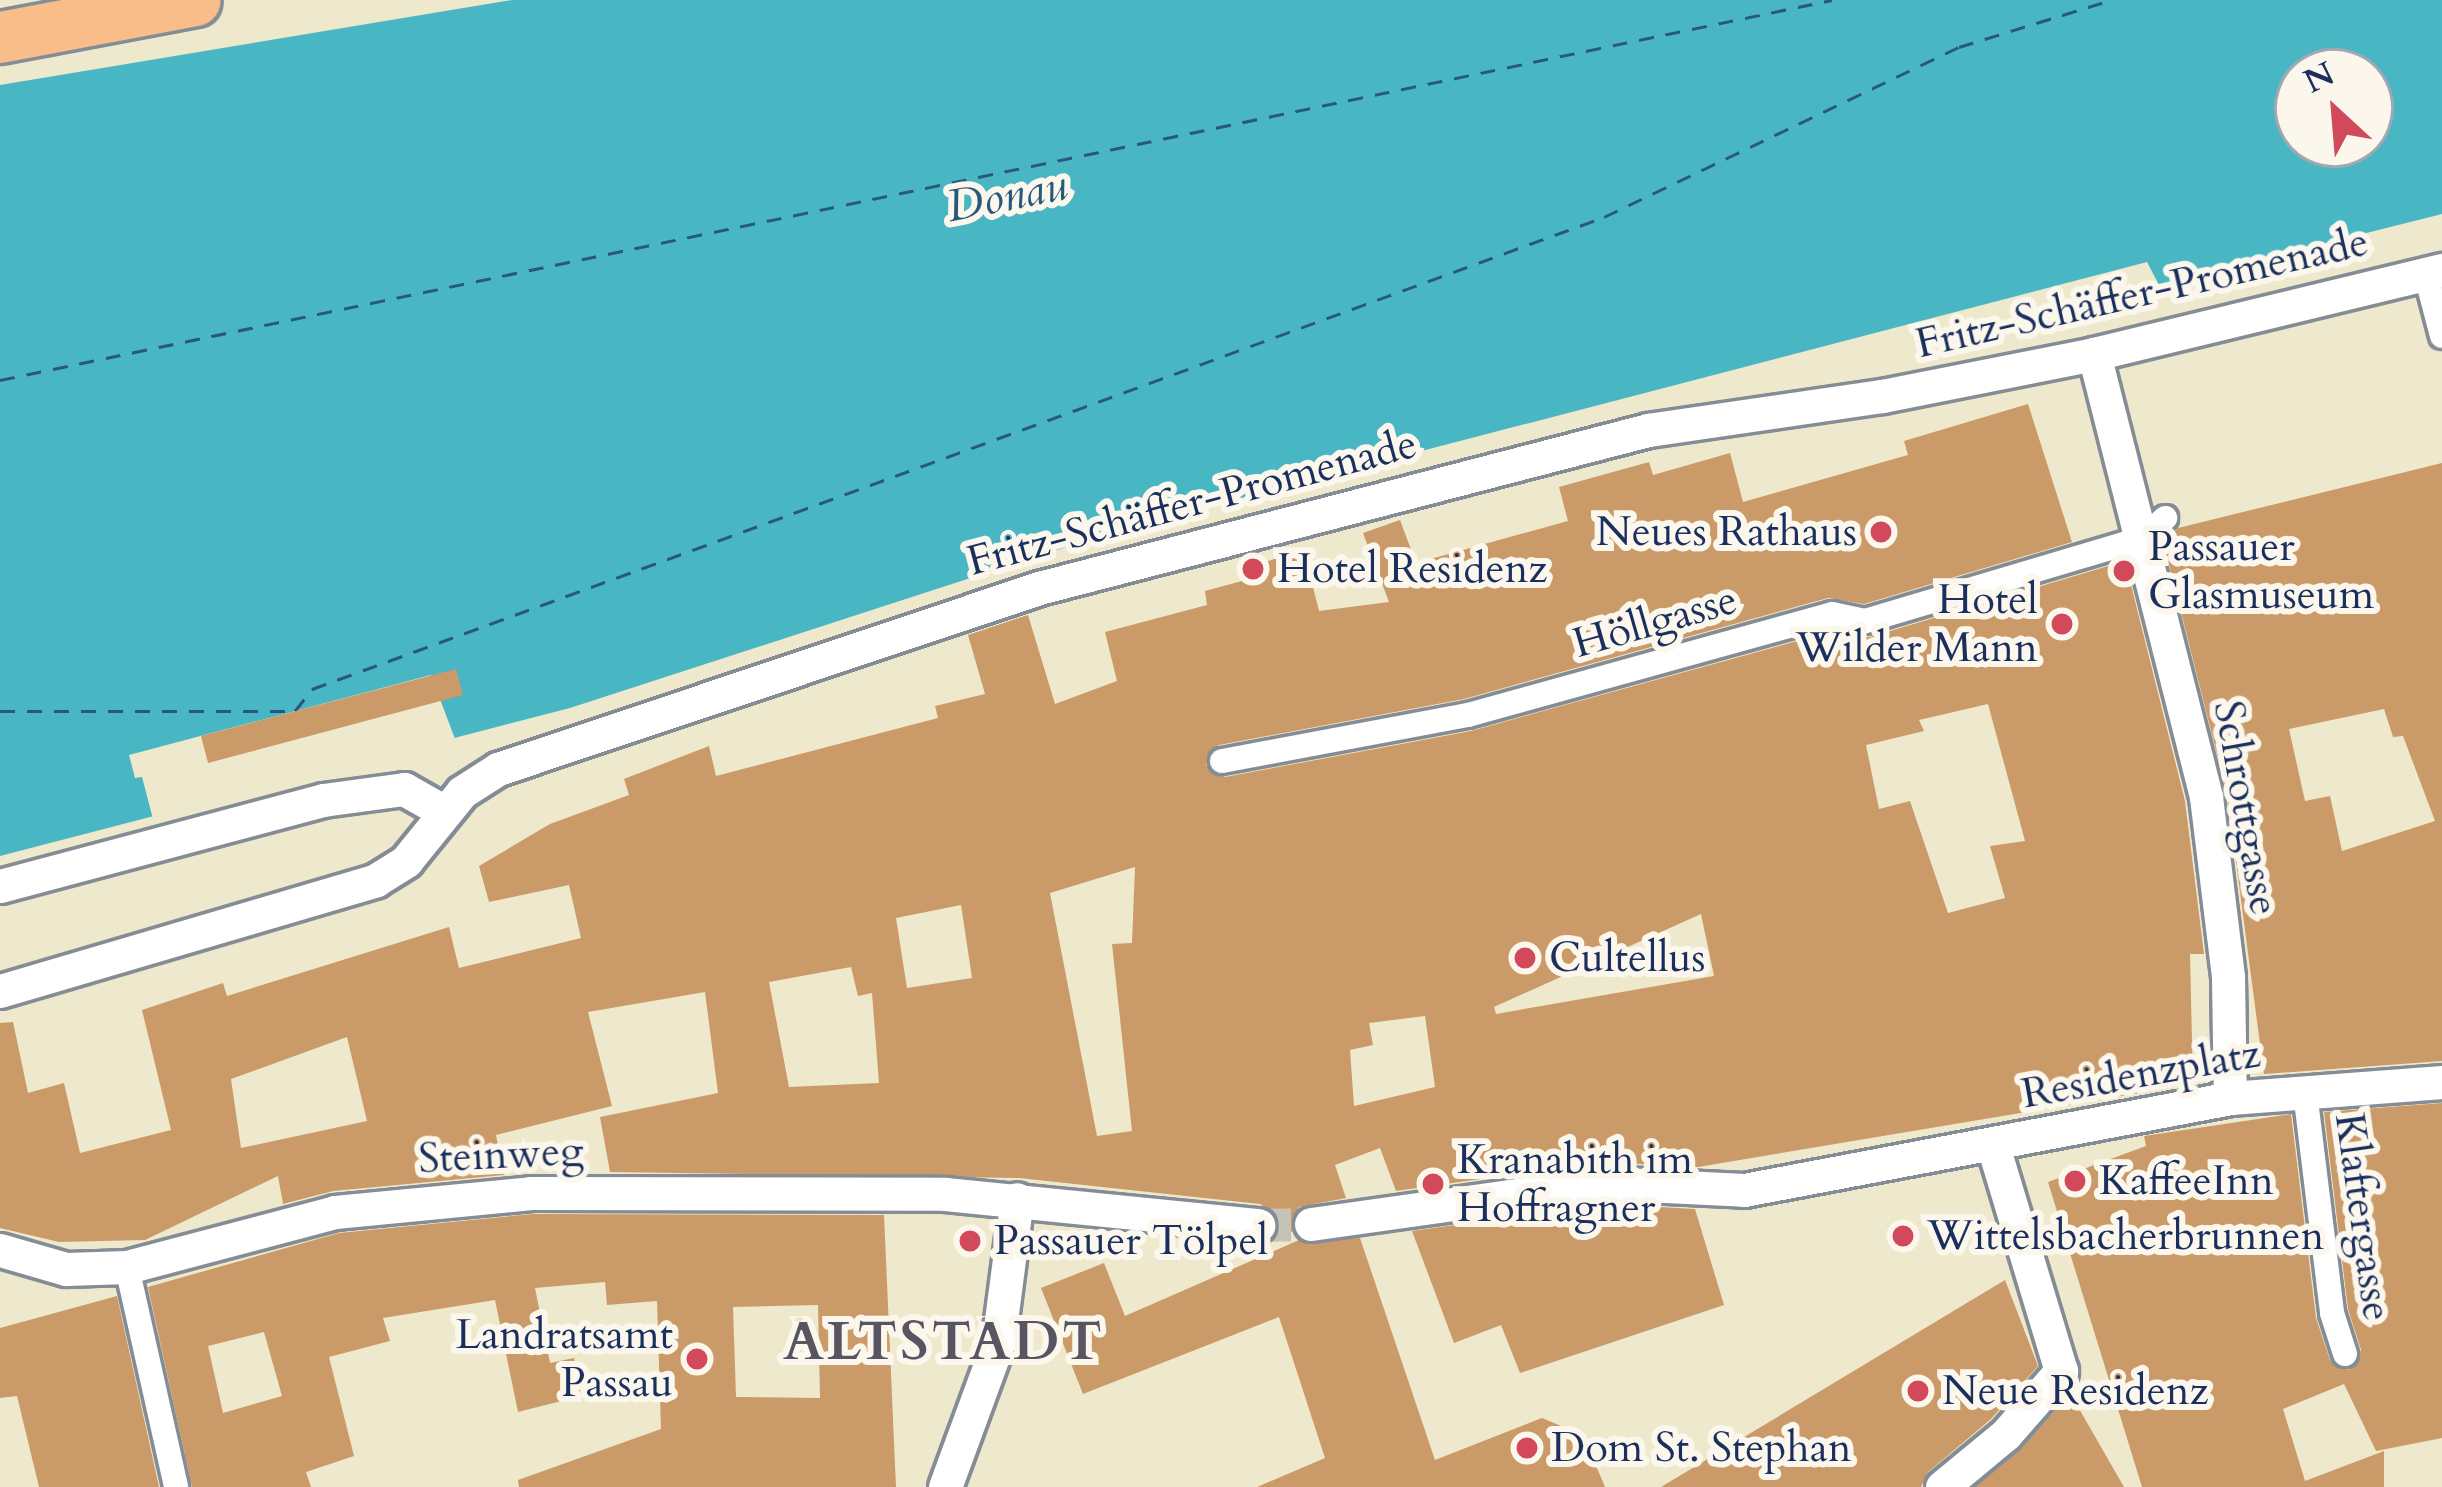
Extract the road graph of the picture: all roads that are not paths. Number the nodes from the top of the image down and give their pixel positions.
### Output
1 (195, 0) edge
2 (0, 38) edge
3 (2434, 273) edge
4 (2442, 336) edge
5 (2094, 354) junction
6 (2154, 528) junction
7 (1222, 761) dead end
8 (443, 811) junction
9 (0, 886) edge
10 (0, 992) edge
11 (2442, 1082) edge
12 (2306, 1092) junction
13 (2230, 1098) junction
14 (1993, 1146) junction
15 (1017, 1199) junction
16 (1311, 1224) tunnel mouth
17 (1242, 1225) tunnel mouth
18 (0, 1250) edge
19 (128, 1267) junction
20 (2345, 1354) dead end
21 (176, 1487) edge
22 (945, 1487) edge
23 (1942, 1487) edge

1 - 2 main road
3 - 4 street
3 - 5 street, Fritz-Schäffer-Promenade
5 - 6 street, Schrottgasse
5 - 8 street, Fritz-Schäffer-Promenade
6 - 7 street, Höllgasse
6 - 13 street, Schrottgasse
8 - 9 street
8 - 10 street, Fritz-Schäffer-Promenade
11 - 12 street, Residenzplatz
12 - 13 street, Residenzplatz
12 - 20 street, Klaftergasse
13 - 14 street, Residenzplatz
14 - 16 street, Residenzplatz
14 - 23 street, Residenzplatz
15 - 17 street, Steinweg
15 - 19 street, Steinweg
15 - 22 street
18 - 19 street, Steinweg
19 - 21 street

